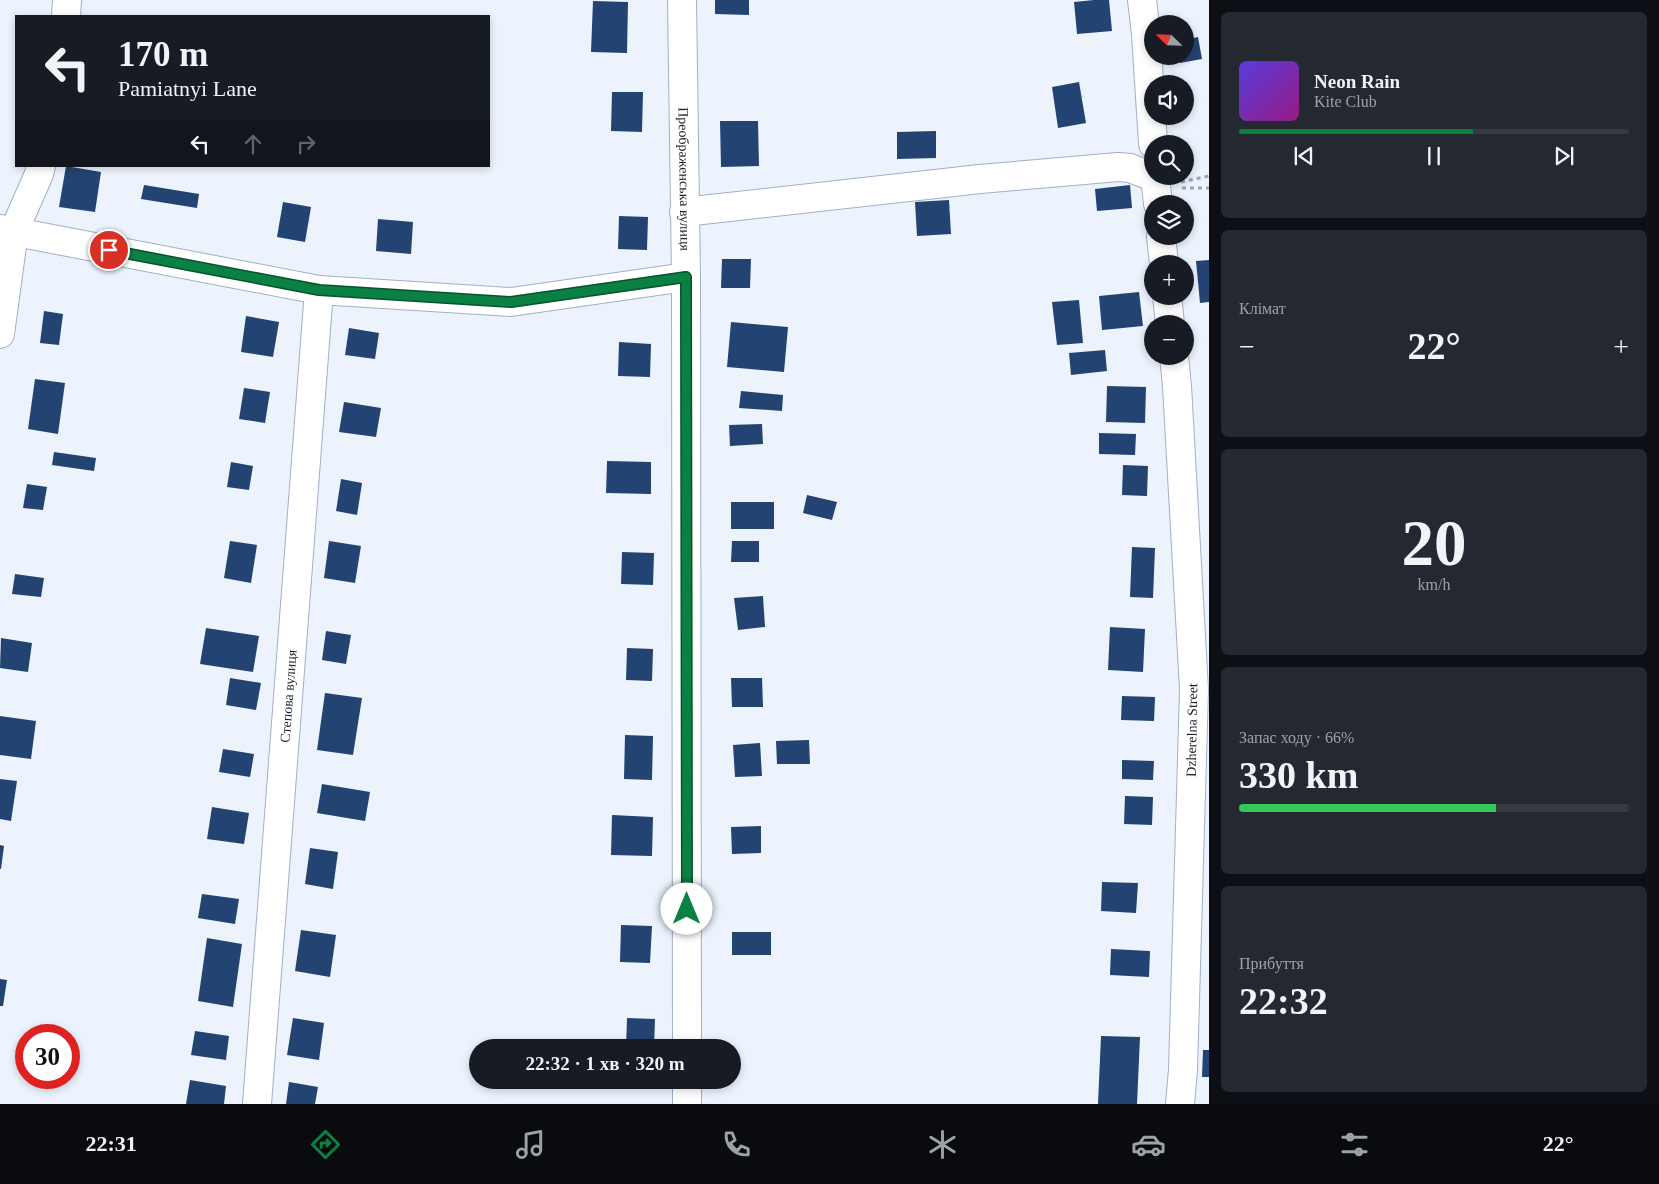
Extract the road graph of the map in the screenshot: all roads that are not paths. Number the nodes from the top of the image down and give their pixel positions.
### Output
1 (68, 0) edge
2 (682, 0) edge
3 (1142, 0) edge
4 (66, 15) edge
5 (1152, 135) edge
6 (41, 167) edge
7 (1156, 186) edge
8 (684, 212) junction
9 (7, 230) edge
10 (686, 277) junction
11 (319, 290) junction
12 (0, 334) edge
13 (1175, 365) edge
14 (687, 1039) edge
15 (687, 1089) edge
16 (257, 1104) edge
17 (687, 1104) edge
18 (1180, 1104) edge

1 - 4 street
2 - 8 street, Преображенська вулиця
3 - 5 street
6 - 9 street
7 - 8 street
8 - 10 street, Преображенська вулиця
9 - 11 street
9 - 12 street
10 - 11 street
10 - 14 street, Преображенська вулиця
11 - 16 street, Степова вулиця
13 - 18 street, Dzherelna Street
15 - 17 street

